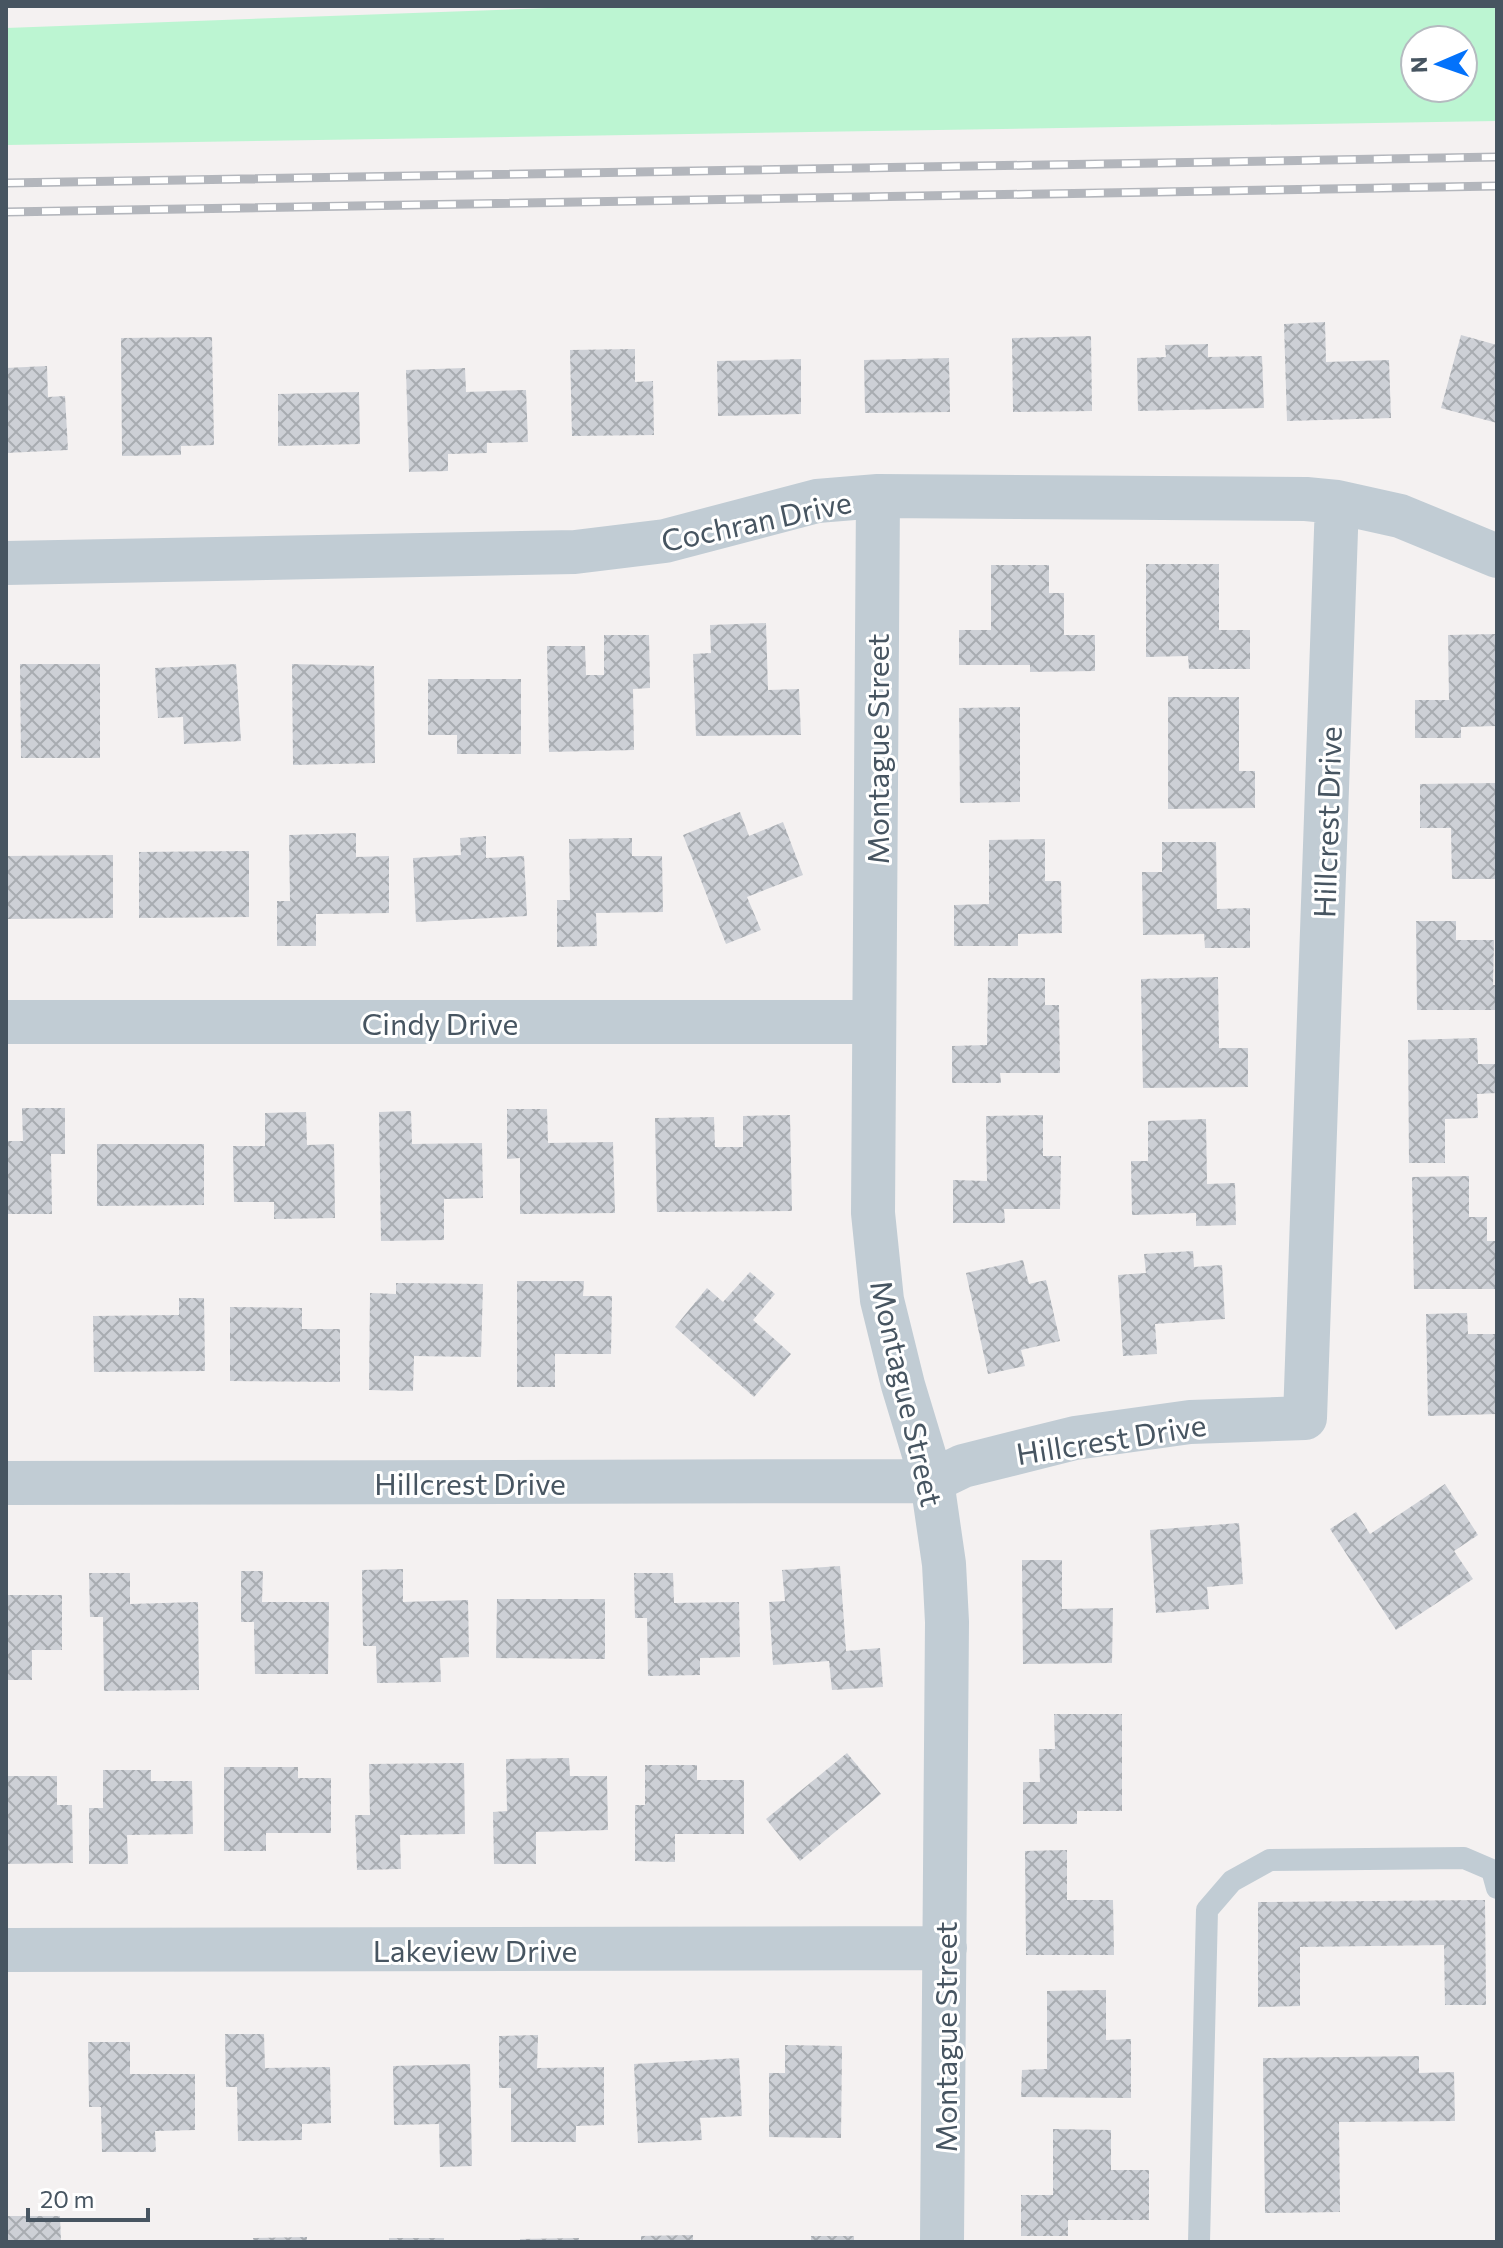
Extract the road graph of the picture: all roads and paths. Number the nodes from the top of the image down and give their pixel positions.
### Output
1 (878, 496) junction
2 (1337, 502) junction
3 (1497, 556) edge
4 (6, 563) edge
5 (6, 1022) edge
6 (874, 1022) junction
7 (932, 1481) junction
8 (6, 1483) edge
9 (1497, 1888) edge
10 (945, 1948) junction
11 (6, 1950) edge
12 (942, 2242) edge
13 (1199, 2242) edge

1 - 2 street, Cochran Drive
1 - 4 street, Cochran Drive
1 - 6 street, Montague Street
2 - 3 street, Cochran Drive
2 - 7 street, Hillcrest Drive
5 - 6 street, Cindy Drive
6 - 7 street, Montague Street
7 - 8 street, Hillcrest Drive
7 - 10 street, Montague Street
9 - 13 lane
10 - 11 street, Lakeview Drive
10 - 12 street, Montague Street

